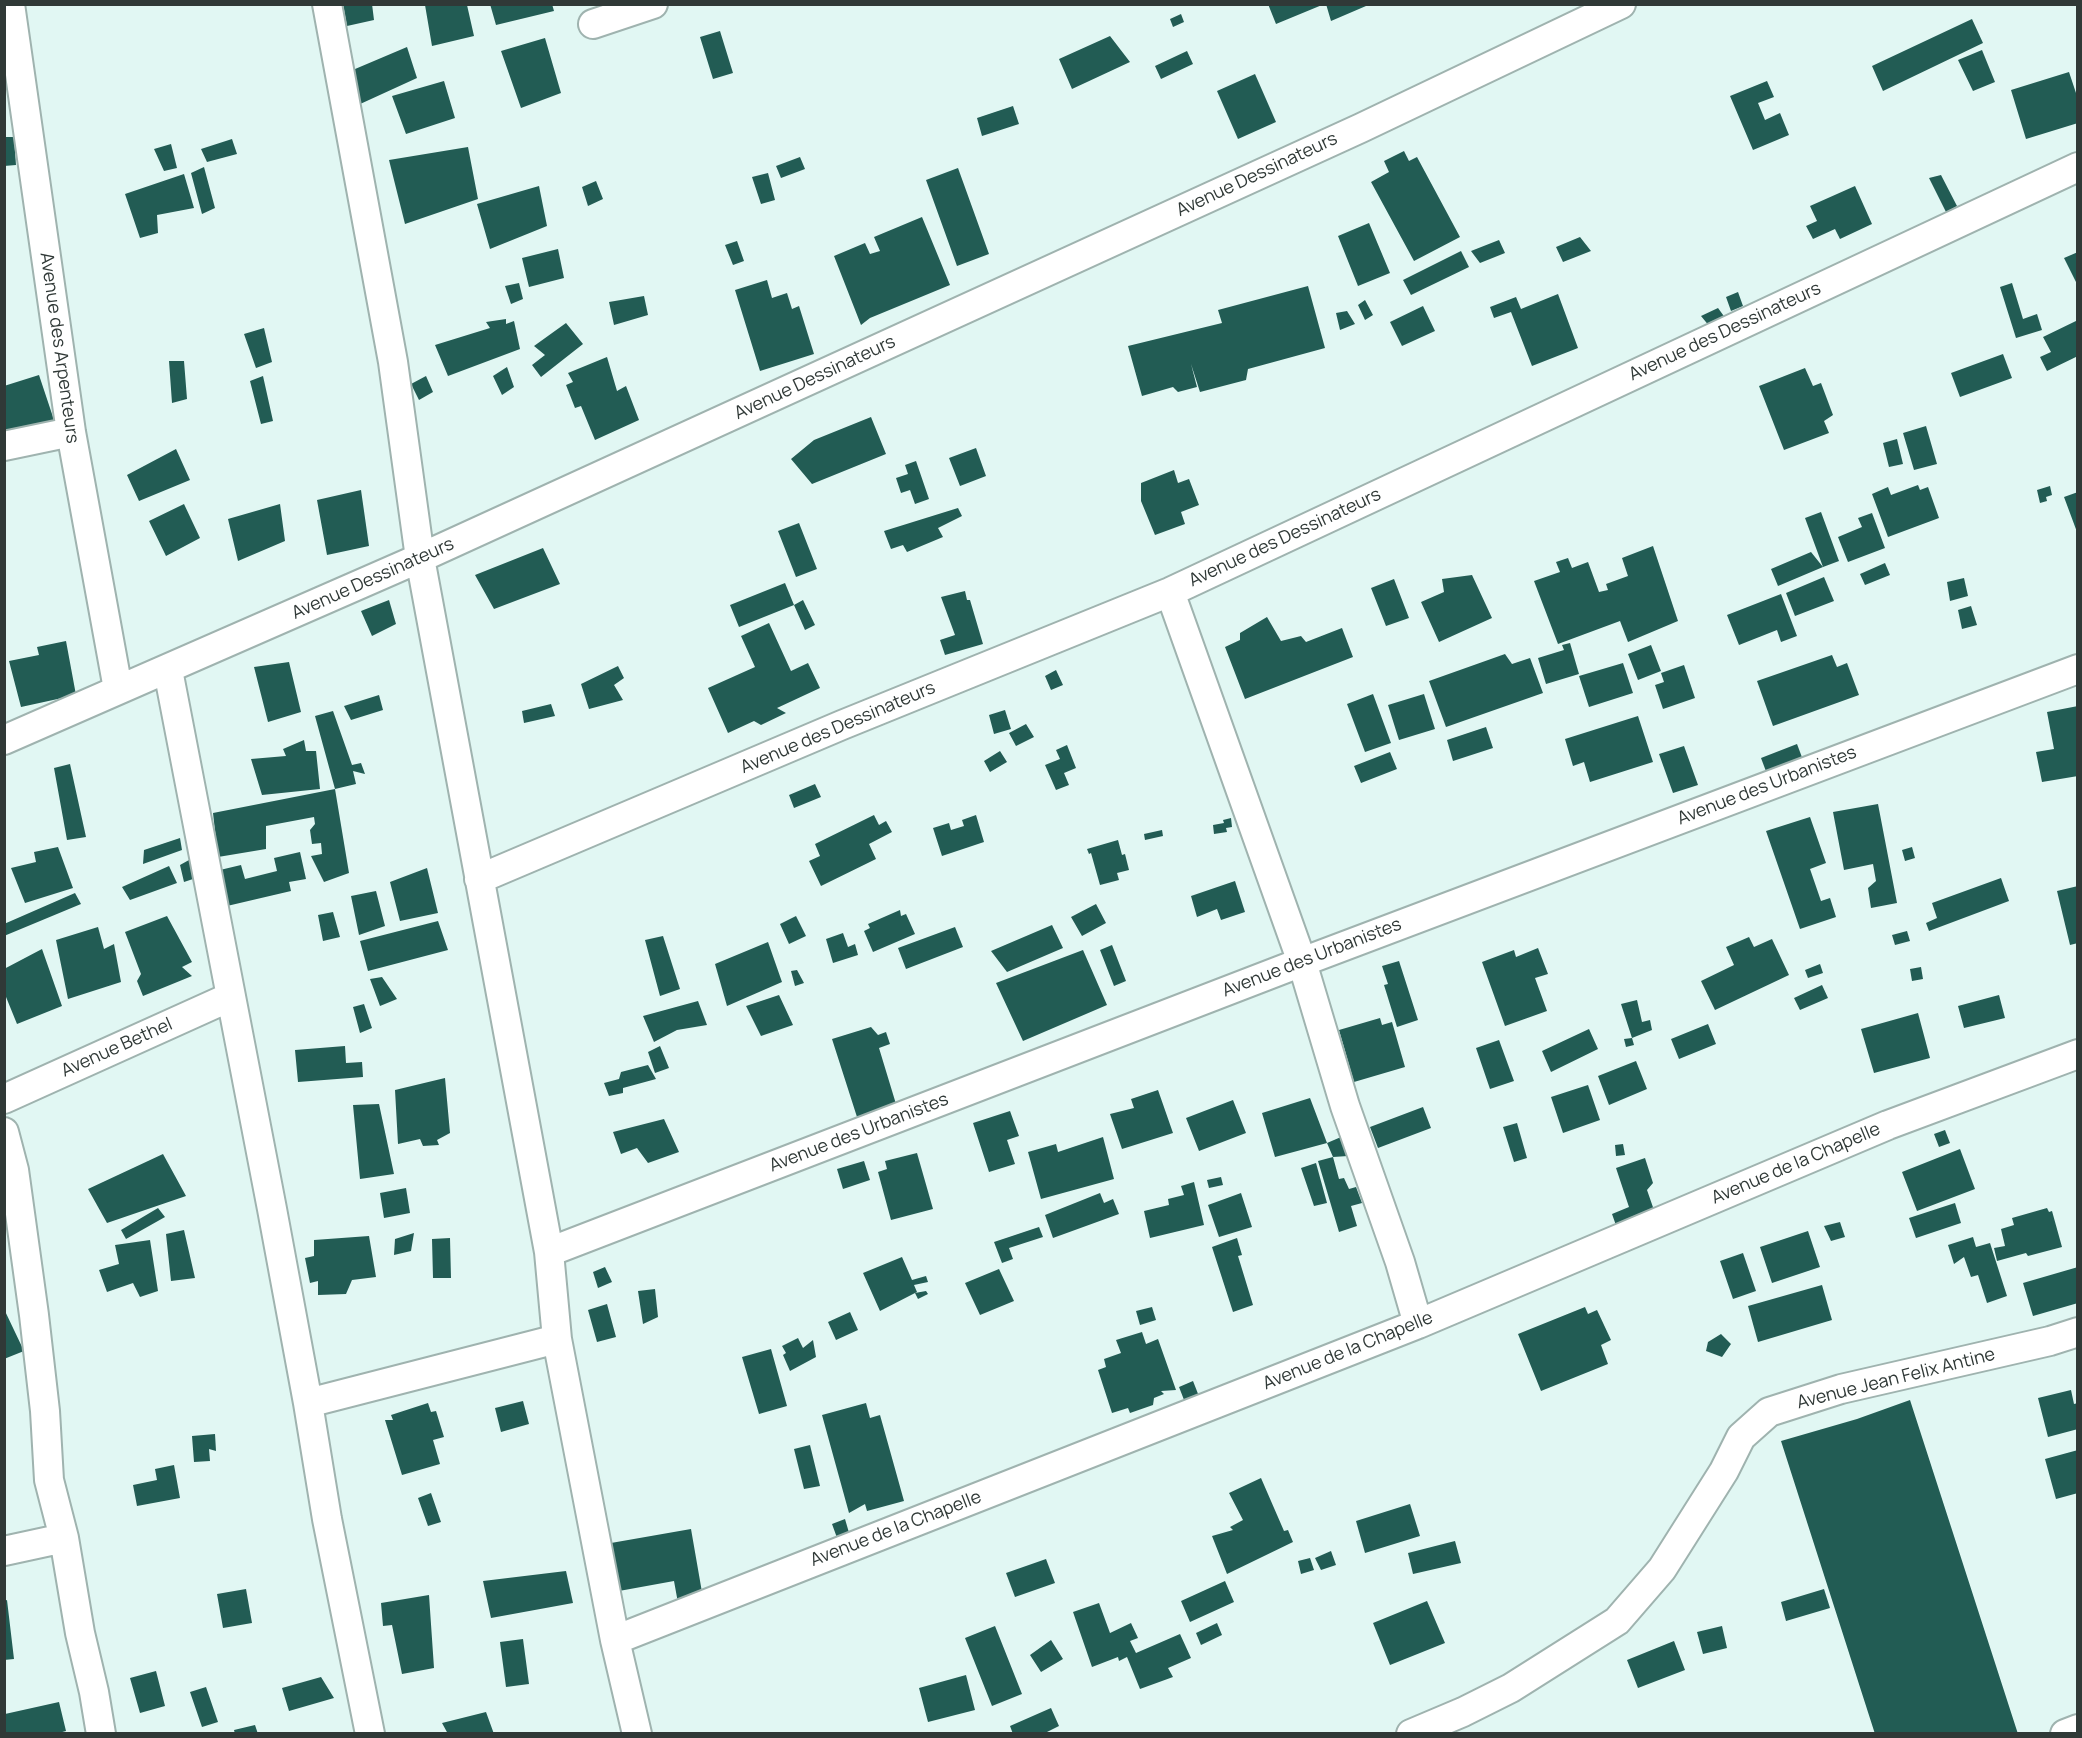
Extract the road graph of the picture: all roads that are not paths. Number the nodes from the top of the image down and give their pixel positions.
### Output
1 (10, 4) edge
2 (327, 4) edge
3 (653, 4) edge
4 (1621, 4) edge
5 (594, 24) dead end
6 (2078, 167) edge
7 (71, 432) junction
8 (4, 446) edge
9 (420, 558) junction
10 (1170, 592) junction
11 (168, 669) junction
12 (2078, 669) edge
13 (118, 689) junction
14 (4, 740) edge
15 (479, 879) junction
16 (1302, 962) junction
17 (230, 997) junction
18 (2078, 1054) edge
19 (4, 1099) edge
20 (4, 1132) edge
21 (549, 1252) junction
22 (1418, 1324) junction
23 (2078, 1332) edge
24 (557, 1339) junction
25 (308, 1403) junction
26 (64, 1538) junction
27 (4, 1551) edge
28 (615, 1640) junction
29 (2078, 1730) edge
30 (101, 1734) edge
31 (370, 1734) edge
32 (637, 1734) edge
33 (1411, 1734) edge
34 (2066, 1734) edge

1 - 7 street, Avenue des Arpenteurs
2 - 9 street
3 - 5 street
4 - 9 street, Avenue Dessinateurs
6 - 10 street, Avenue des Dessinateurs
7 - 8 street
7 - 13 street, Avenue des Arpenteurs
9 - 11 street, Avenue Dessinateurs
9 - 15 street
10 - 15 street, Avenue des Dessinateurs
10 - 16 street
11 - 13 street, Avenue Dessinateurs
11 - 17 street
12 - 16 street, Avenue des Urbanistes
13 - 14 street, Avenue Dessinateurs
15 - 21 street
16 - 21 street, Avenue des Urbanistes
16 - 22 street
17 - 19 street, Avenue Bethel
17 - 25 street
18 - 22 street, Avenue de la Chapelle
20 - 26 street
21 - 24 street
22 - 28 street, Avenue de la Chapelle
23 - 33 street, Avenue Jean Felix Antine
24 - 25 street
24 - 28 street
25 - 31 street
26 - 27 street
26 - 30 street
28 - 32 street
29 - 34 street

